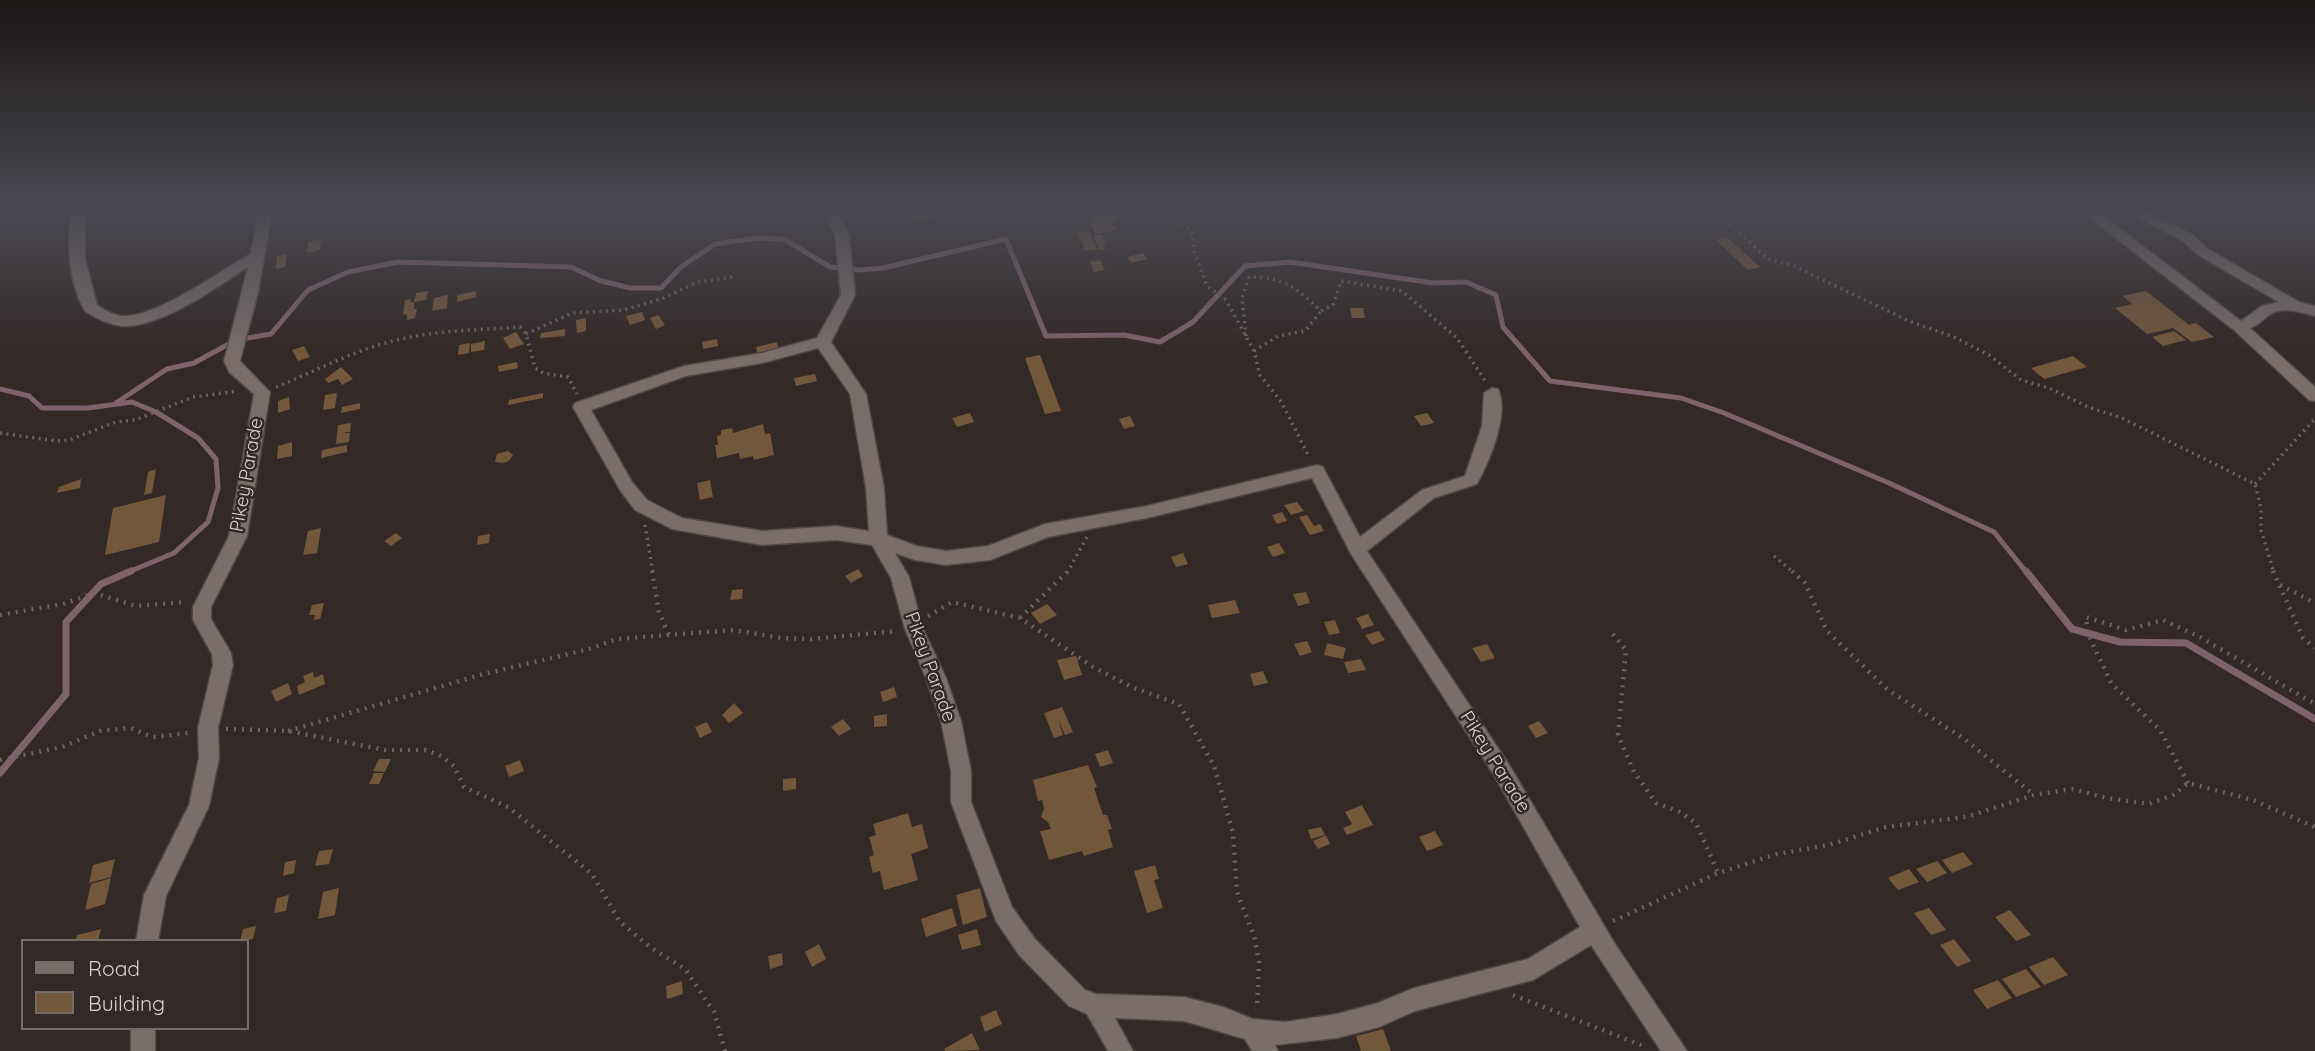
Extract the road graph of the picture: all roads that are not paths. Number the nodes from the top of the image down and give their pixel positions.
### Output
1 (80, 257) edge
2 (255, 257) joint
3 (844, 257) edge
4 (2149, 257) edge
5 (2212, 257) edge
6 (2294, 304) junction
7 (2315, 311) edge
8 (2239, 327) junction
9 (823, 342) junction
10 (1492, 393) road end
11 (2315, 397) edge
12 (878, 539) junction
13 (1357, 549) junction
14 (1593, 931) junction
15 (147, 939) edge
16 (1095, 1006) junction
17 (143, 1030) edge
18 (1260, 1041) edge
19 (142, 1051) edge
20 (1121, 1051) edge
21 (1675, 1051) edge

1 - 2 street
2 - 15 street, Pikey Parade
3 - 9 street
4 - 8 street
5 - 6 street
6 - 7 street
6 - 8 street
8 - 11 street
9 - 12 street, Pikey Parade
9 - 12 street
10 - 13 street
12 - 13 street, Pikey Parade
12 - 16 street, Pikey Parade
13 - 14 street, Pikey Parade
14 - 18 street
14 - 21 street, Pikey Parade
16 - 18 street
16 - 20 street
17 - 19 street

